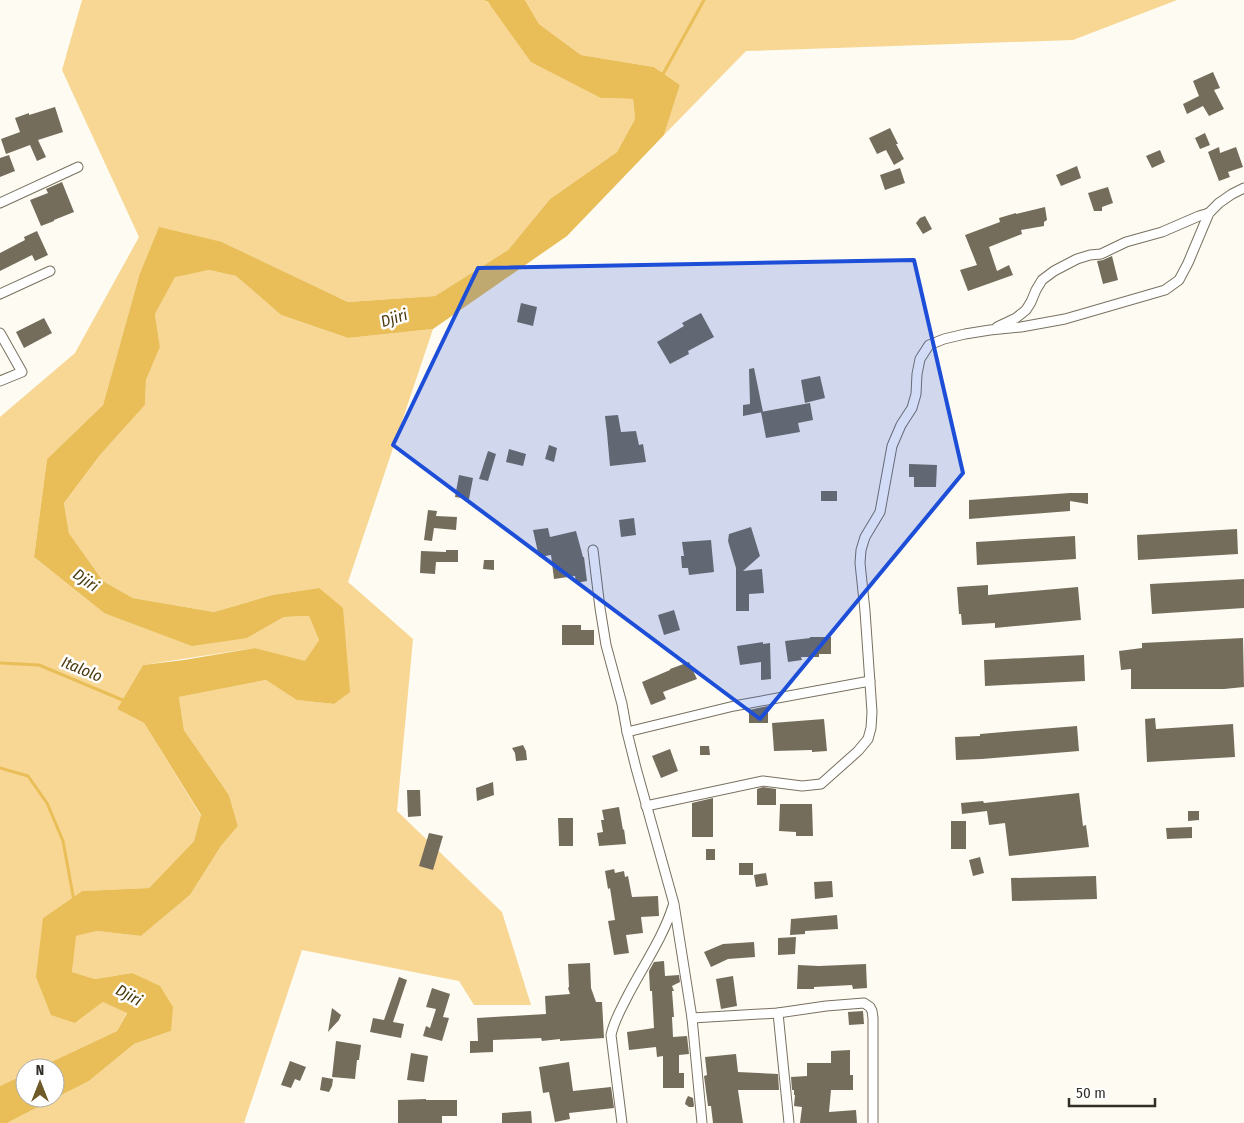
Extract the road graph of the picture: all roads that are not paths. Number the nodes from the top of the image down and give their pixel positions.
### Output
1 (78, 167) dead end
2 (1244, 188) edge
3 (0, 203) edge
4 (1209, 213) junction
5 (50, 271) dead end
6 (0, 294) edge
7 (990, 330) junction
8 (0, 333) edge
9 (0, 381) edge
10 (592, 550) dead end
11 (870, 682) junction
12 (627, 732) junction
13 (646, 806) junction
14 (674, 904) junction
15 (778, 1013) junction
16 (692, 1018) junction
17 (622, 1123) edge
18 (702, 1123) edge
19 (789, 1123) edge
20 (873, 1123) edge

1 - 3 street
2 - 4 street
4 - 7 street
4 - 7 street
5 - 6 street
7 - 11 street
8 - 9 street
10 - 12 street
11 - 12 street
11 - 13 street
12 - 13 street
13 - 14 street
14 - 16 street
14 - 17 street
15 - 16 street
15 - 19 street
15 - 20 street
16 - 18 street

